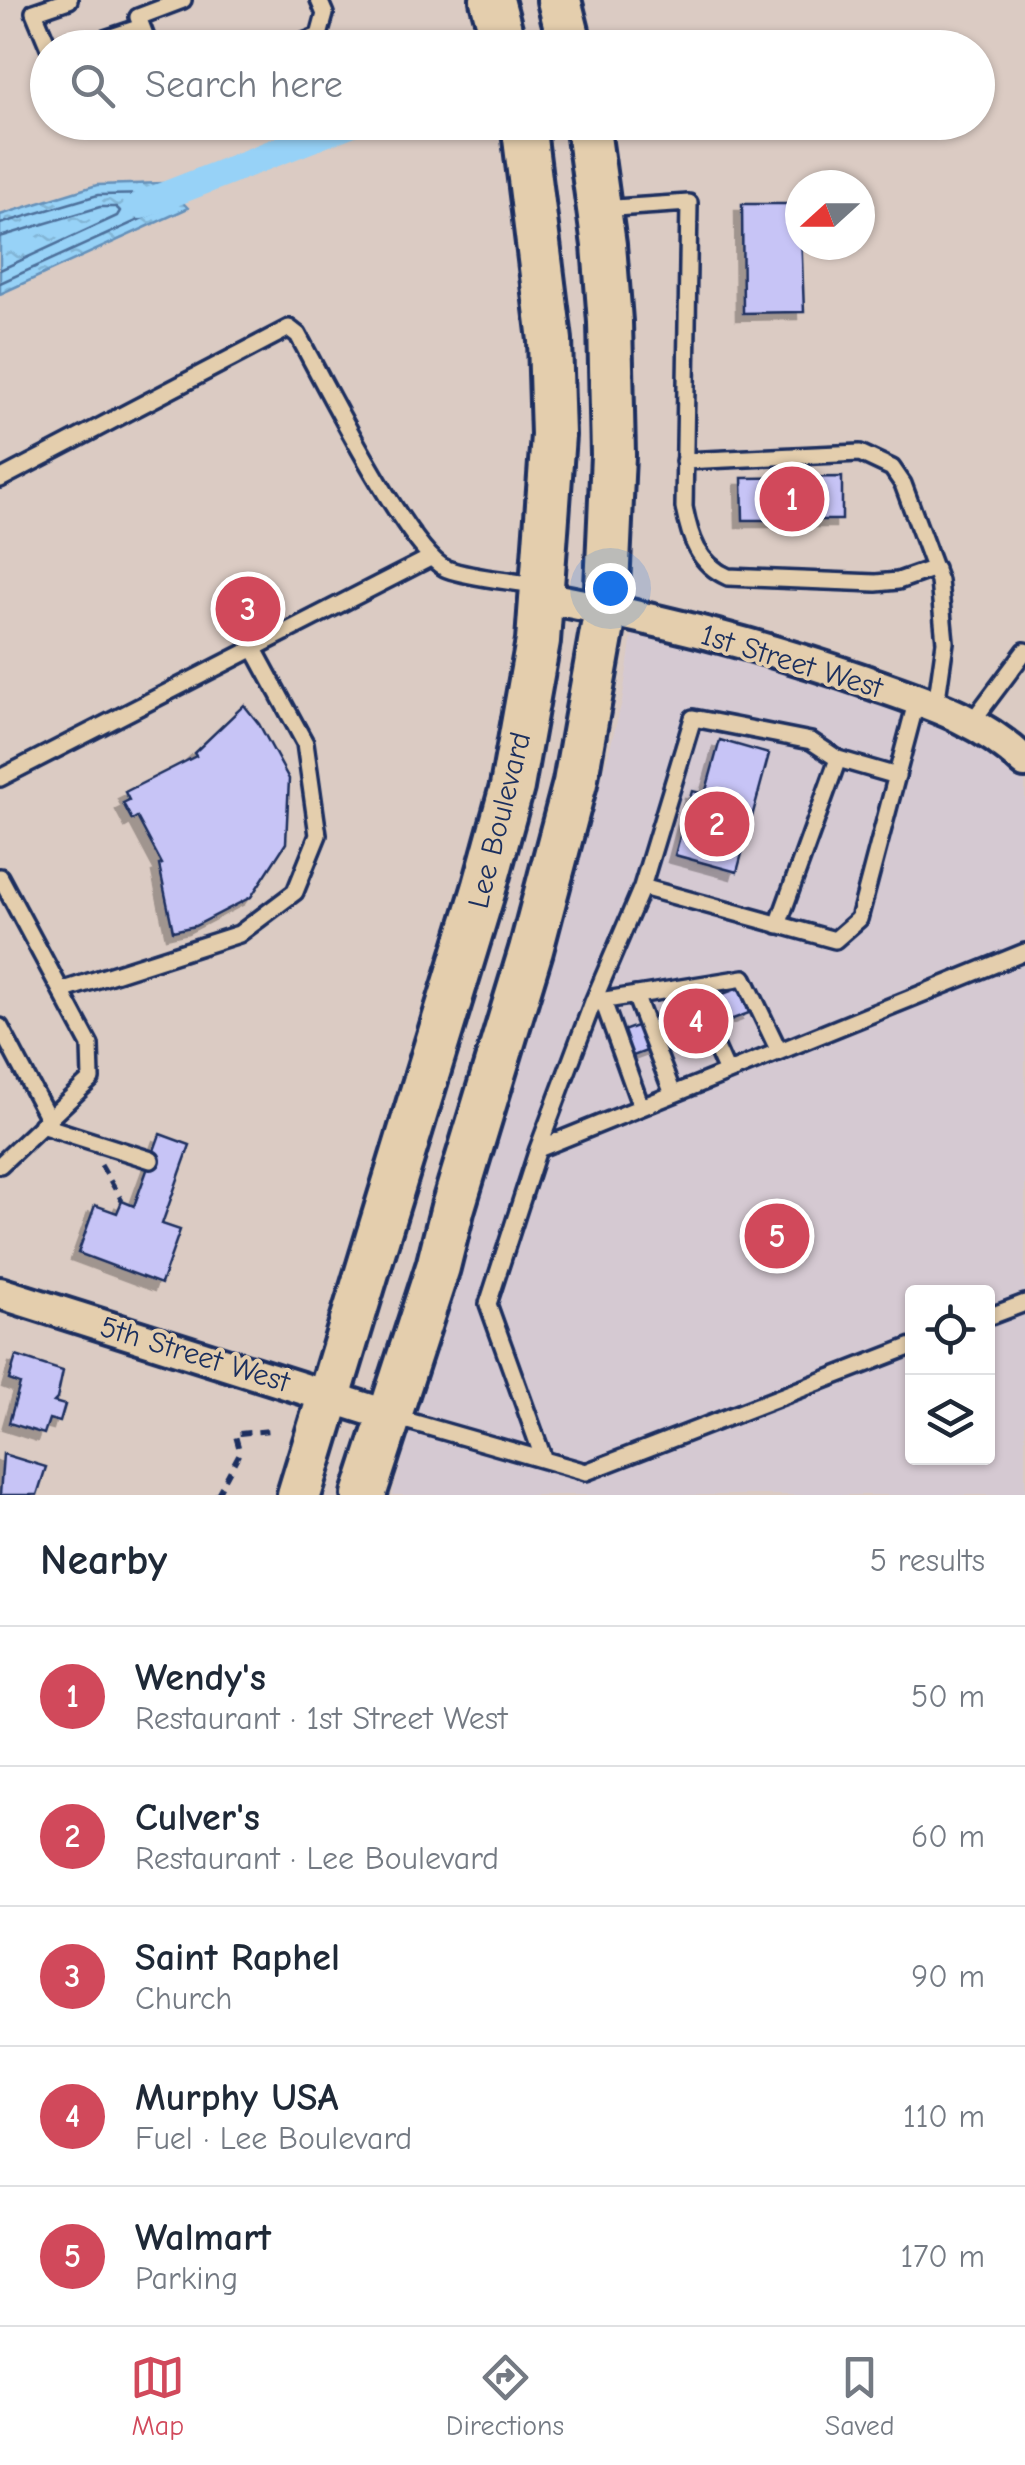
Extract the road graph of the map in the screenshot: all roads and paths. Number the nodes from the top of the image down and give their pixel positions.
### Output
1 (69, 0) edge
2 (183, 0) edge
3 (319, 0) edge
4 (492, 0) edge
5 (560, 0) edge
6 (142, 26) junction
7 (42, 30) edge
8 (130, 30) edge
9 (143, 30) edge
10 (320, 30) edge
11 (500, 30) edge
12 (567, 30) edge
13 (525, 140) edge
14 (589, 140) edge
15 (599, 209) junction
16 (684, 461) junction
17 (0, 479) edge
18 (430, 558) junction
19 (936, 568) junction
20 (542, 592) junction
21 (606, 609) junction
22 (254, 649) junction
23 (1025, 651) edge
24 (927, 702) junction
25 (971, 722) junction
26 (838, 759) junction
27 (1025, 762) edge
28 (897, 776) junction
29 (0, 778) edge
30 (0, 877) edge
31 (642, 887) junction
32 (778, 924) junction
33 (1025, 952) edge
34 (690, 987) junction
35 (61, 990) junction
36 (636, 996) junction
37 (598, 1002) junction
38 (0, 1027) edge
39 (780, 1051) junction
40 (726, 1072) junction
41 (673, 1094) junction
42 (642, 1107) junction
43 (45, 1122) junction
44 (86, 1139) junction
45 (538, 1148) junction
46 (151, 1160) dead end
47 (0, 1164) edge
48 (122, 1201) dead end
49 (0, 1293) edge
50 (1025, 1303) edge
51 (995, 1314) edge
52 (905, 1349) edge
53 (330, 1395) junction
54 (390, 1416) junction
55 (274, 1430) dead end
56 (544, 1460) junction
57 (216, 1495) edge
58 (299, 1495) edge
59 (364, 1495) edge

1 - 7 lane
2 - 6 lane
3 - 10 lane
4 - 11 main road
5 - 12 main road
6 - 8 lane
6 - 9 lane
13 - 20 main road, Lee Boulevard
14 - 15 main road, Lee Boulevard
15 - 16 lane
15 - 21 main road, Lee Boulevard
16 - 19 lane
16 - 19 lane
17 - 18 lane
18 - 20 lane
18 - 22 lane
19 - 24 lane
20 - 21 street, 1st Street West
20 - 53 main road, Lee Boulevard
21 - 24 street, 1st Street West
21 - 54 main road, Lee Boulevard
22 - 29 lane
22 - 35 lane
23 - 25 lane
24 - 25 street, 1st Street West
24 - 28 lane
25 - 27 street, 1st Street West
26 - 28 lane
26 - 31 lane
26 - 32 lane
28 - 32 lane
30 - 35 lane
31 - 32 lane
31 - 37 lane
33 - 39 lane
34 - 36 lane
34 - 39 lane
34 - 40 lane
35 - 43 lane
36 - 37 lane
36 - 41 lane
37 - 42 lane
37 - 45 lane
38 - 43 lane
39 - 40 lane
40 - 41 lane
41 - 42 lane
42 - 45 lane
43 - 44 lane
43 - 47 lane
44 - 46 lane
44 - 48 path
45 - 56 lane
49 - 53 street, 5th Street West
50 - 51 lane
52 - 56 lane
53 - 54 street, 5th Street West
53 - 58 main road, Lee Boulevard
54 - 56 lane
54 - 59 main road, Lee Boulevard
55 - 57 path

